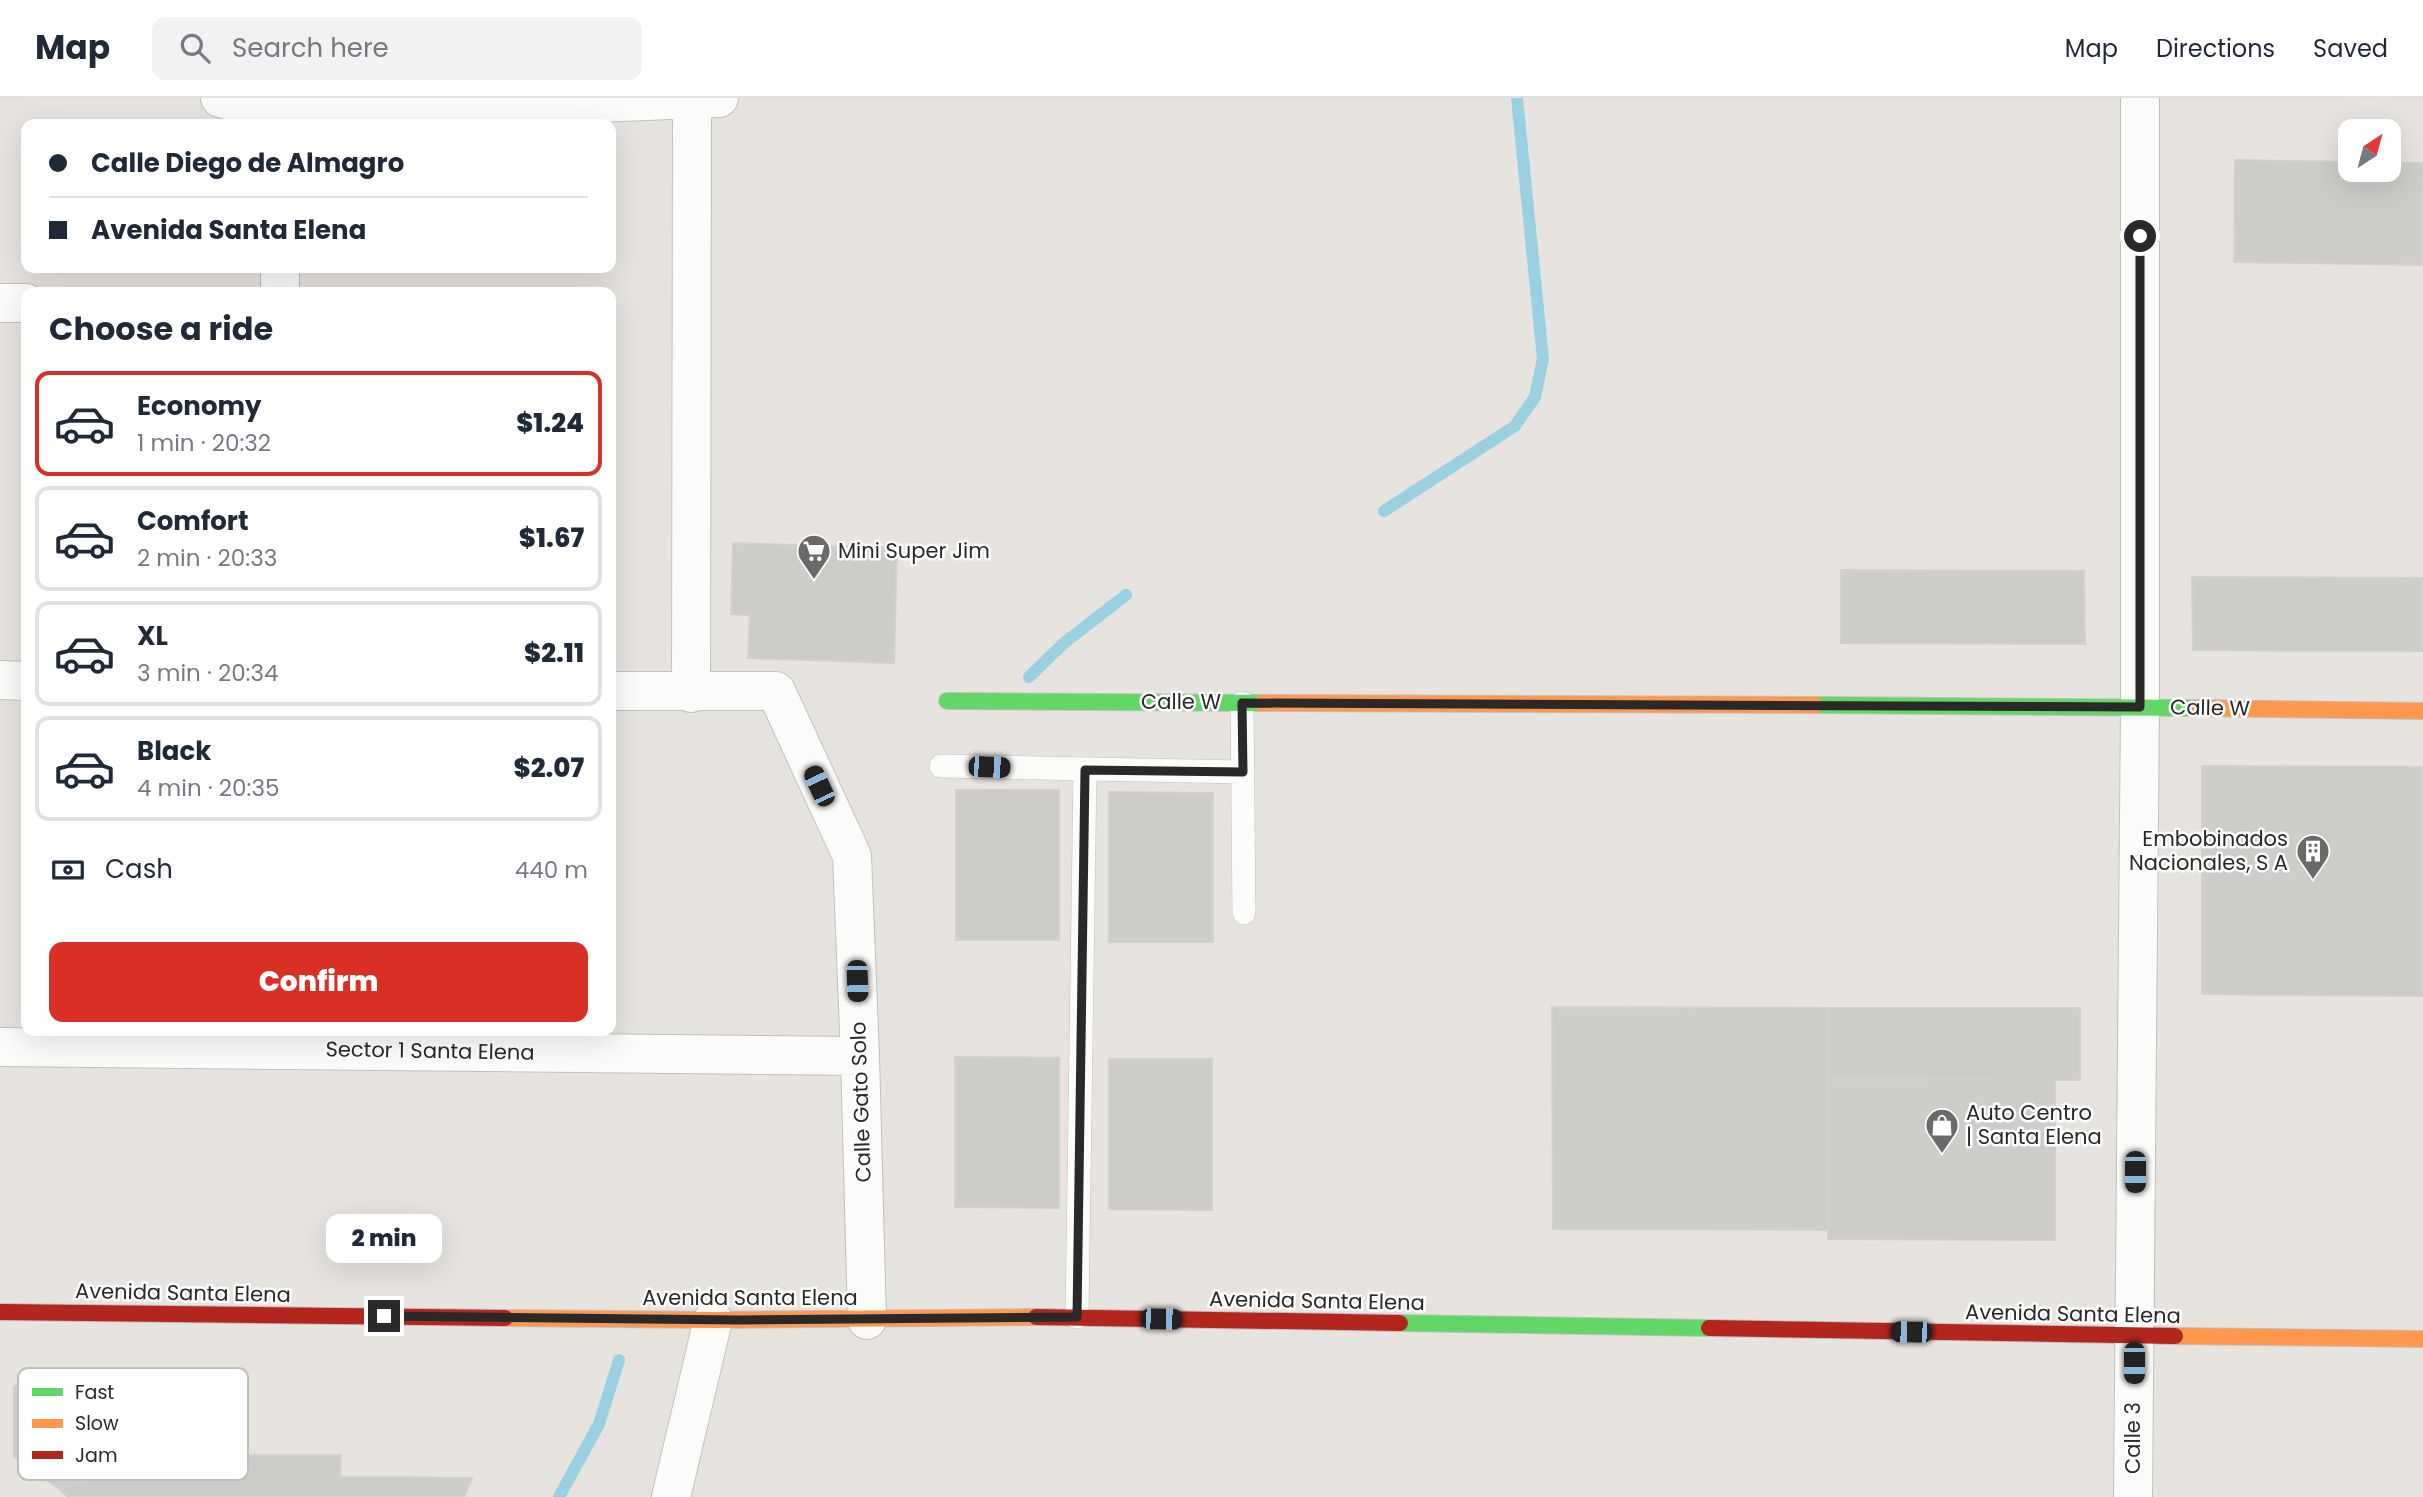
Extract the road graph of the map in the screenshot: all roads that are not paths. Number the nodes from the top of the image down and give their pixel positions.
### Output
1 (220, 98) edge
2 (719, 98) edge
3 (2140, 98) edge
4 (692, 99) edge
5 (282, 119) edge
6 (304, 119) edge
7 (0, 303) edge
8 (21, 303) edge
9 (0, 680) edge
10 (21, 681) edge
11 (616, 691) edge
12 (691, 693) junction
13 (947, 701) dead end
14 (1242, 703) junction
15 (2140, 707) junction
16 (2423, 711) edge
17 (941, 766) dead end
18 (1085, 770) junction
19 (1243, 772) junction
20 (1244, 913) dead end
21 (0, 1047) edge
22 (860, 1056) junction
23 (0, 1312) edge
24 (1077, 1317) junction
25 (713, 1320) junction
26 (867, 1320) junction
27 (2134, 1336) junction
28 (2423, 1339) edge
29 (671, 1497) edge
30 (2133, 1497) edge

1 - 5 street
2 - 4 street
3 - 15 street, Calle 3
4 - 6 street
4 - 12 street
7 - 8 street
9 - 10 street
11 - 12 street
12 - 22 street, Calle Gato Solo
13 - 14 street, Calle W
14 - 15 street, Calle W
14 - 19 lane
15 - 16 street, Calle W
15 - 27 street, Calle 3
17 - 18 lane
18 - 19 lane
18 - 24 lane
19 - 20 lane
21 - 22 street, Sector 1 Santa Elena
22 - 26 street, Calle Gato Solo
23 - 25 street, Avenida Santa Elena
24 - 26 street, Avenida Santa Elena
24 - 27 street, Avenida Santa Elena
25 - 26 street, Avenida Santa Elena
25 - 29 street
27 - 28 street, Avenida Santa Elena
27 - 30 street, Calle 3

